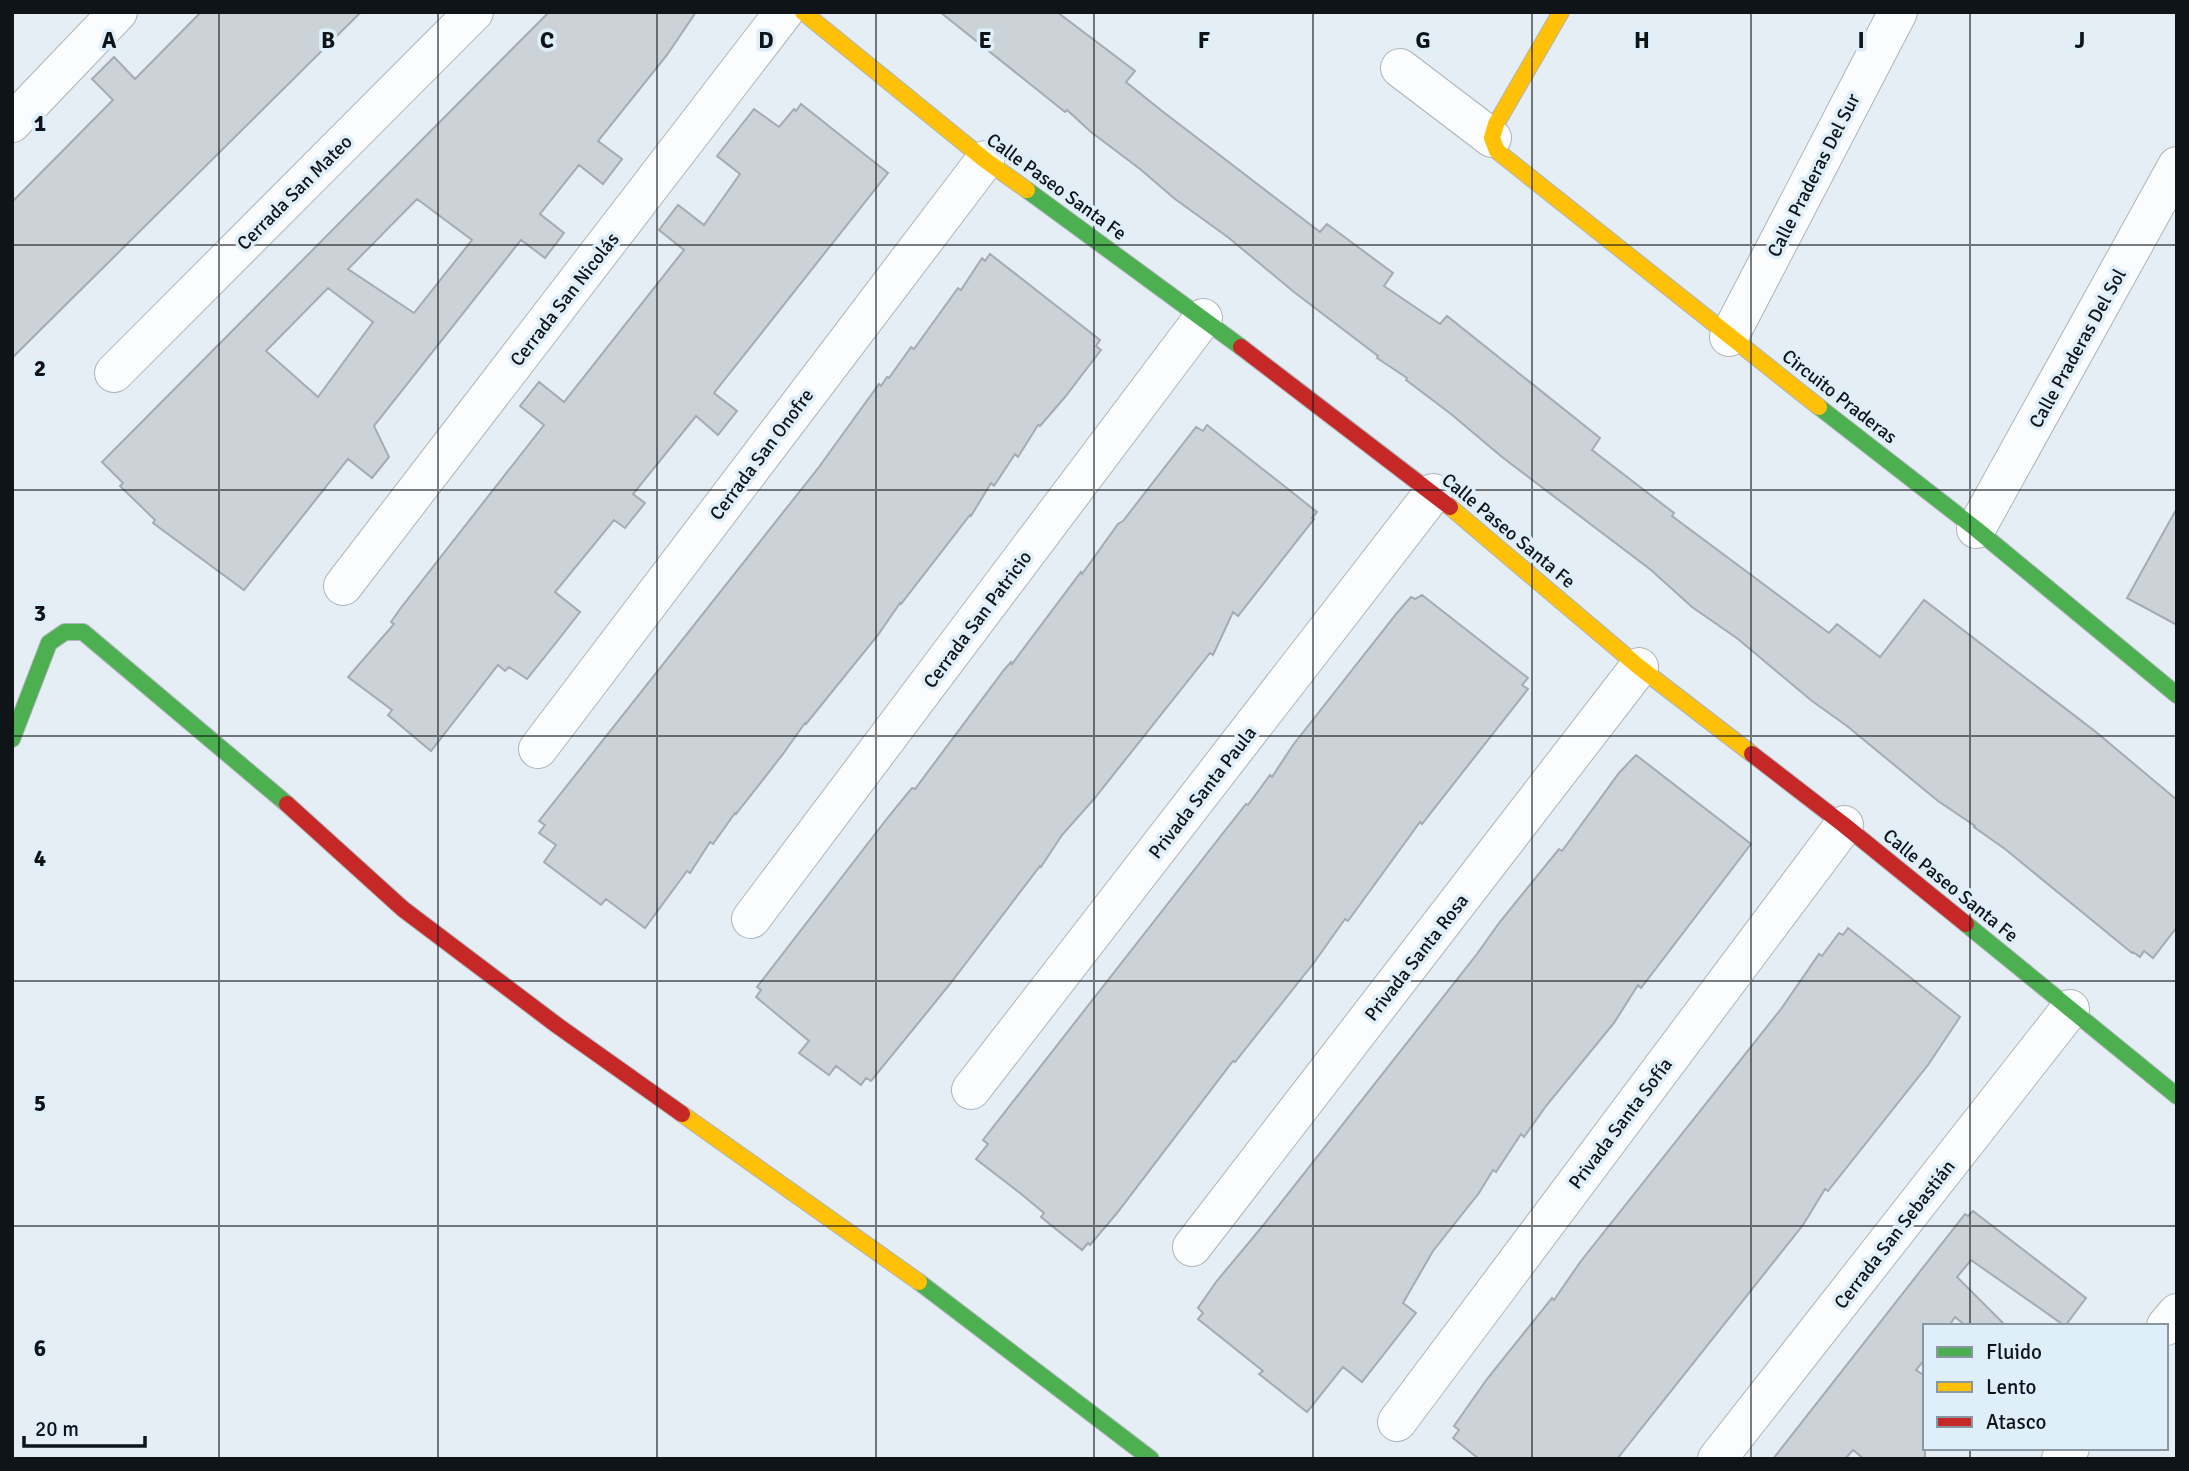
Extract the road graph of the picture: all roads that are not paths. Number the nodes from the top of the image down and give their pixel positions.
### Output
1 (118, 12) edge
2 (474, 12) edge
3 (784, 12) edge
4 (803, 12) edge
5 (1561, 12) edge
6 (1898, 12) edge
7 (1400, 68) dead end
8 (12, 123) edge
9 (1494, 131) junction
10 (985, 160) junction
11 (2177, 166) edge
12 (1203, 318) junction
13 (1729, 337) junction
14 (114, 373) dead end
15 (1433, 493) junction
16 (1976, 529) junction
17 (343, 586) dead end
18 (1639, 667) junction
19 (2177, 695) edge
20 (12, 739) edge
21 (538, 749) dead end
22 (1844, 825) junction
23 (751, 919) dead end
24 (2070, 1009) junction
25 (971, 1090) dead end
26 (2177, 1096) edge
27 (1192, 1247) dead end
28 (1397, 1422) dead end
29 (1151, 1459) edge
30 (1717, 1459) edge

1 - 8 street
2 - 14 street, Cerrada San Mateo
3 - 17 street, Cerrada San Nicolás
4 - 10 street, Calle Paseo Santa Fe
5 - 9 street
6 - 13 street, Calle Praderas Del Sur
7 - 9 street
9 - 13 street, Circuito Praderas
10 - 12 street, Calle Paseo Santa Fe
10 - 21 street, Cerrada San Onofre
11 - 16 street, Calle Praderas Del Sol
12 - 15 street, Calle Paseo Santa Fe
12 - 23 street, Cerrada San Patricio
13 - 16 street, Circuito Praderas
15 - 18 street, Calle Paseo Santa Fe
15 - 25 street, Privada Santa Paula
16 - 19 street, Circuito Praderas
18 - 22 street, Calle Paseo Santa Fe
18 - 27 street, Privada Santa Rosa
20 - 29 street
22 - 24 street, Calle Paseo Santa Fe
22 - 28 street, Privada Santa Sofía
24 - 26 street, Calle Paseo Santa Fe
24 - 30 street, Cerrada San Sebastián

